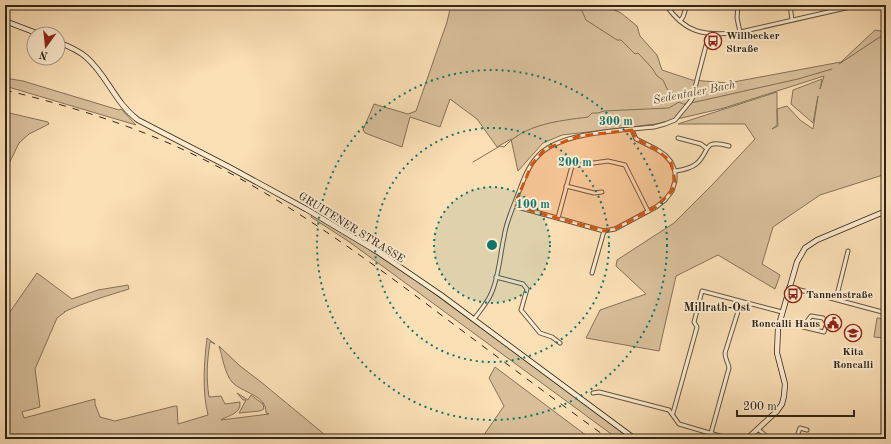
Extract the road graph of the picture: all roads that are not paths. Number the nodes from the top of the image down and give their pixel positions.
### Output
1 (666, 5) edge
2 (687, 5) edge
3 (738, 5) edge
4 (790, 5) edge
5 (859, 5) edge
6 (844, 6) edge
7 (792, 20) junction
8 (5, 21) edge
9 (680, 21) junction
10 (26, 29) edge
11 (740, 32) junction
12 (709, 34) junction
13 (66, 46) edge
14 (632, 130) junction
15 (678, 138) dead end
16 (729, 146) dead end
17 (706, 148) junction
18 (675, 171) junction
19 (566, 186) junction
20 (602, 192) dead end
21 (514, 206) junction
22 (648, 211) junction
23 (886, 211) edge
24 (558, 218) junction
25 (604, 231) junction
26 (848, 250) dead end
27 (592, 273) dead end
28 (496, 277) junction
29 (789, 287) junction
30 (836, 300) junction
31 (741, 302) junction
32 (782, 312) junction
33 (886, 313) edge
34 (474, 319) junction
35 (827, 323) joint
36 (560, 343) dead end
37 (593, 393) dead end
38 (672, 413) junction
39 (758, 429) junction
40 (807, 430) dead end
41 (711, 433) junction
42 (636, 439) edge
43 (730, 439) edge
44 (747, 439) edge
45 (773, 439) edge
46 (796, 439) edge

1 - 9 street
2 - 9 street
3 - 11 street
4 - 7 street
5 - 6 street
6 - 7 street
7 - 11 street
8 - 10 main road
9 - 12 street
11 - 12 street
12 - 14 street
13 - 34 main road, GRUITENER STRASSE
14 - 18 street
14 - 21 street
15 - 17 street
16 - 17 street
17 - 18 street
18 - 22 street
19 - 20 street
19 - 22 street
19 - 24 street
21 - 24 street
21 - 28 street
22 - 25 street
23 - 29 main road
24 - 25 street
25 - 27 street
26 - 30 street
28 - 34 street
28 - 36 street
29 - 30 street
29 - 32 main road
30 - 33 street
31 - 32 street
31 - 38 street
31 - 41 street
32 - 39 main road
34 - 42 main road, GRUITENER STRASSE
35 - 35 street
37 - 38 street
38 - 41 street
39 - 44 main road
39 - 45 street
40 - 46 street
41 - 43 street

